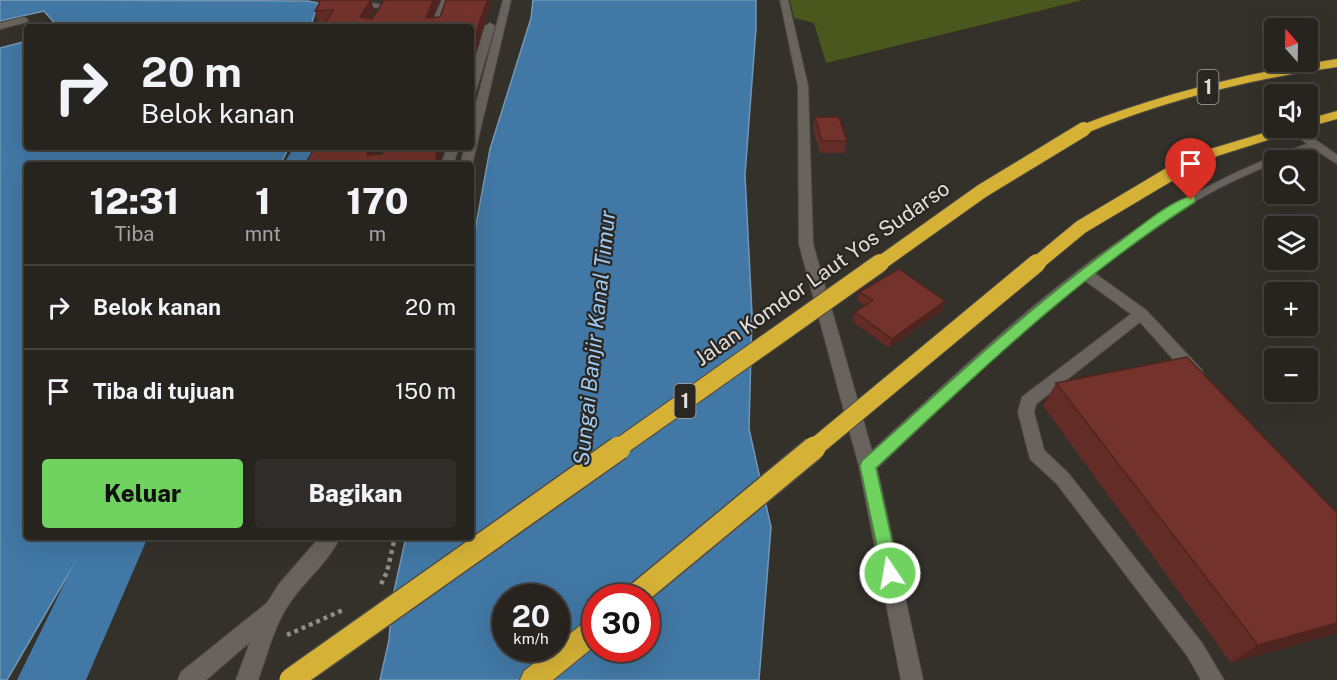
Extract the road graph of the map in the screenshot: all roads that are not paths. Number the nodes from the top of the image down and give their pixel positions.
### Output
1 (339, 0) edge
2 (446, 0) edge
3 (497, 0) edge
4 (507, 0) edge
5 (784, 0) edge
6 (385, 3) edge
7 (377, 17) edge
8 (24, 20) dead end
9 (436, 24) edge
10 (0, 26) edge
11 (474, 54) edge
12 (489, 54) junction
13 (1337, 63) edge
14 (474, 85) edge
15 (1337, 115) edge
16 (1318, 120) edge
17 (474, 126) edge
18 (1264, 137) edge
19 (1305, 138) edge
20 (1314, 145) junction
21 (1337, 161) edge
22 (1084, 273) junction
23 (1142, 314) junction
24 (1204, 383) edge
25 (868, 466) junction
26 (329, 540) edge
27 (650, 584) edge
28 (274, 610) junction
29 (582, 640) edge
30 (189, 680) edge
31 (247, 680) edge
32 (291, 680) edge
33 (533, 680) edge
34 (912, 680) edge
35 (1213, 680) edge

1 - 6 street
2 - 9 street
3 - 12 street
4 - 12 street
5 - 25 street
6 - 7 street
8 - 10 street
11 - 12 street
12 - 14 street
12 - 17 street
13 - 32 highway, Jalan Komdor Laut Yos Sudarso / 1, bridge
15 - 16 highway
18 - 27 highway, bridge
19 - 20 street
20 - 21 street
20 - 22 street
22 - 23 street
22 - 25 street
23 - 24 street
23 - 35 street
25 - 34 street
26 - 28 street
28 - 30 street
28 - 31 street
29 - 33 highway

